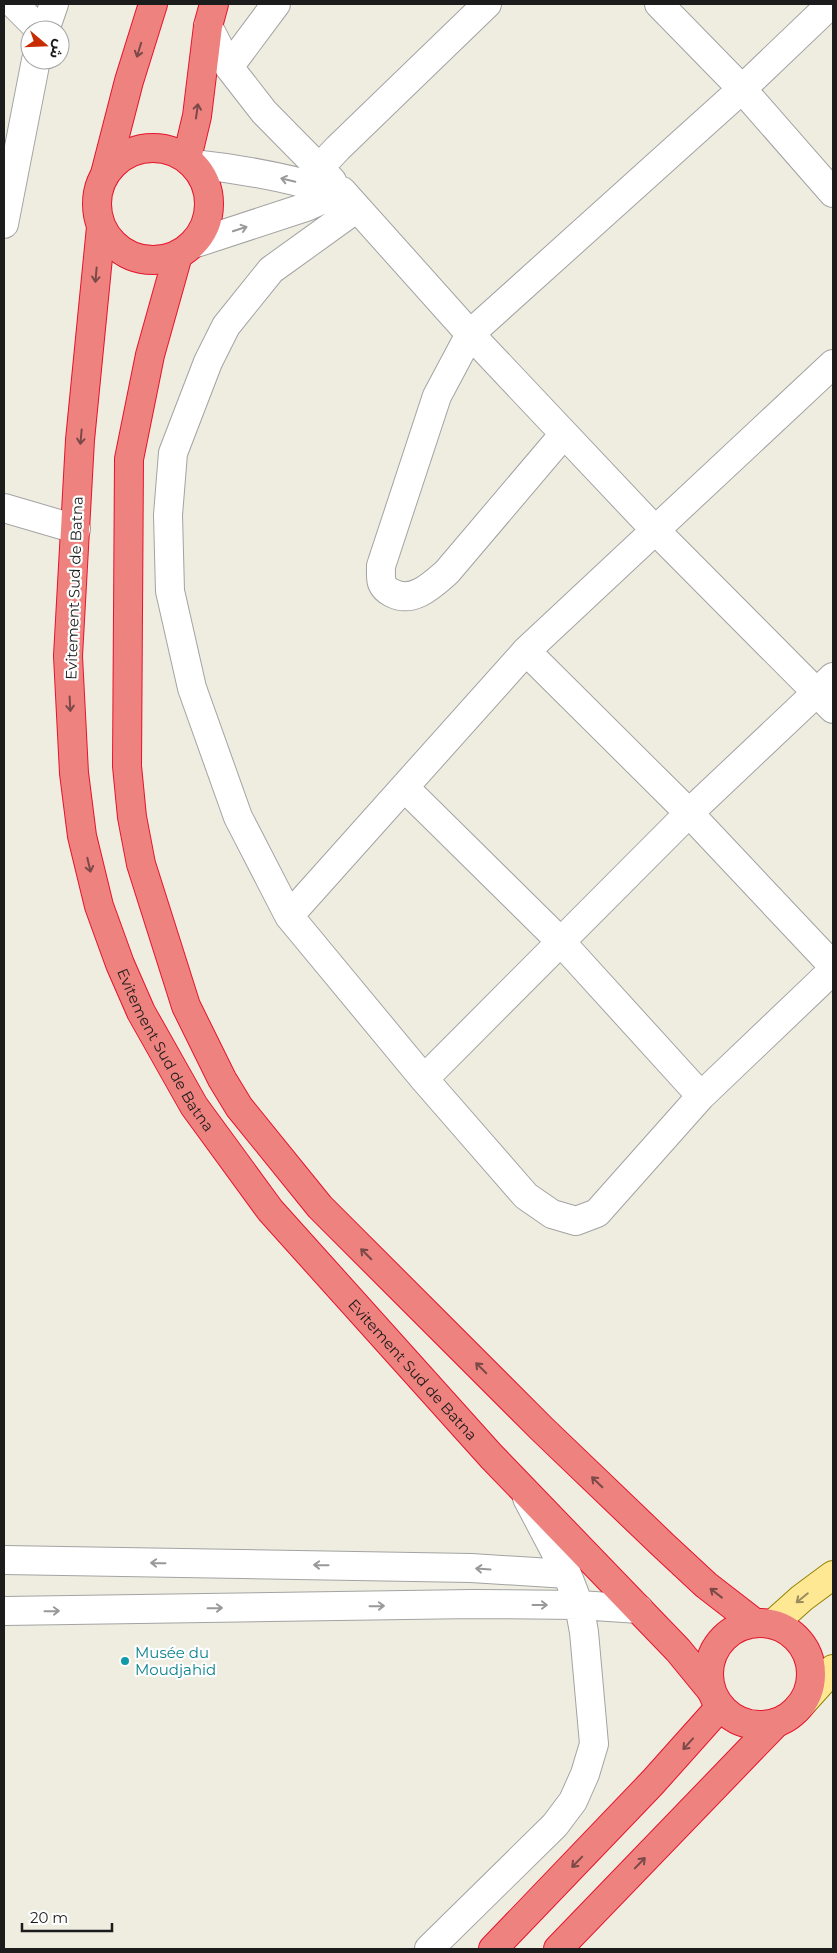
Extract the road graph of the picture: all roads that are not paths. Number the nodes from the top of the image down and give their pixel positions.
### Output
1 (14, 4) edge
2 (54, 4) edge
3 (153, 4) edge
4 (276, 4) edge
5 (487, 4) edge
6 (659, 4) edge
7 (831, 4) edge
8 (211, 15) edge
9 (30, 20) edge
10 (48, 20) edge
11 (229, 67) junction
12 (34, 70) edge
13 (742, 89) junction
14 (190, 161) junction
15 (319, 168) junction
16 (105, 174) junction
17 (833, 193) edge
18 (344, 197) junction
19 (4, 224) edge
20 (101, 227) junction
21 (186, 250) junction
22 (470, 334) junction
23 (833, 364) edge
24 (564, 434) junction
25 (4, 508) edge
26 (76, 529) junction
27 (654, 530) junction
28 (526, 651) junction
29 (828, 692) edge
30 (405, 788) junction
31 (689, 813) junction
32 (289, 916) junction
33 (561, 942) junction
34 (833, 968) edge
35 (424, 1079) junction
36 (701, 1096) junction
37 (520, 1486) junction
38 (4, 1560) edge
39 (567, 1574) junction
40 (833, 1575) edge
41 (579, 1605) junction
42 (639, 1610) junction
43 (4, 1611) edge
44 (764, 1623) junction
45 (833, 1668) edge
46 (715, 1698) junction
47 (786, 1716) junction
48 (429, 1949) edge
49 (493, 1949) edge
50 (558, 1949) edge

1 - 9 street
2 - 10 street
3 -> 16 highway
4 - 11 street
5 - 15 street
6 - 13 street
7 - 13 street
8 - 11 street
14 -> 8 highway
11 - 15 street
12 - 19 street
13 - 17 street
13 - 22 street
14 - 16 highway
18 -> 14 street
14 - 21 highway
15 - 18 street
16 - 20 highway
21 -> 18 street
18 - 22 street
18 - 32 street
20 - 21 highway
20 -> 26 highway, Evitement Sud de Batna
44 -> 21 highway
22 - 24 street
22 - 24 street
23 - 27 street
24 - 27 street
25 - 26 street
26 -> 37 highway, Evitement Sud de Batna
27 - 28 street
27 - 29 street
28 - 30 street
28 - 31 street
29 - 31 street
30 - 32 street
30 - 33 street
31 - 33 street
31 - 34 street
32 - 35 street
33 - 35 street
33 - 36 street
34 - 36 street
35 - 36 street
37 - 39 street
37 - 42 highway, Evitement Sud de Batna
39 -> 38 street
39 - 41 street
40 -> 44 main road
41 - 42 street
43 -> 41 street
41 - 48 street
42 - 46 highway, Evitement Sud de Batna
44 - 46 highway
44 - 47 highway
45 - 47 main road
46 - 47 highway
46 -> 49 highway
50 -> 47 highway

